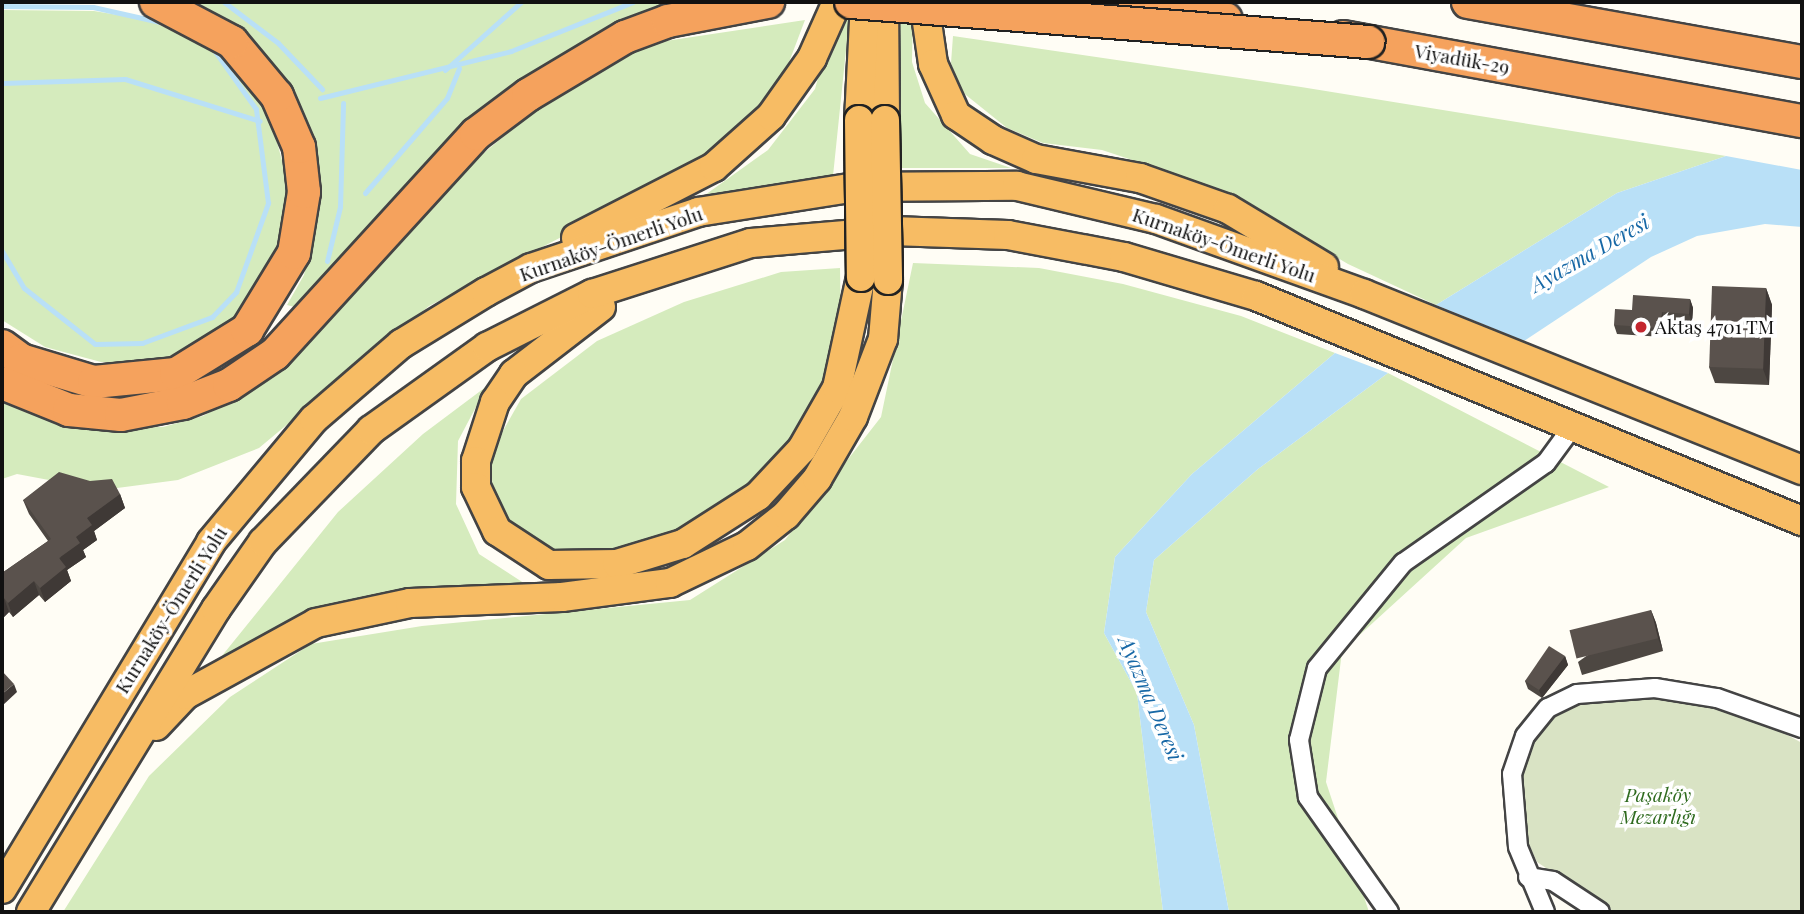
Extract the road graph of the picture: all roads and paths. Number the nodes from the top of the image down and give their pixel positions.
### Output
1 (156, 2) edge
2 (768, 2) edge
3 (837, 2) edge
4 (850, 2) edge
5 (865, 2) edge
6 (884, 2) edge
7 (924, 2) edge
8 (1120, 2) edge
9 (1468, 2) edge
10 (1368, 41) junction
11 (1802, 62) edge
12 (872, 120) junction
13 (1802, 121) edge
14 (719, 250) junction
15 (531, 268) junction
16 (874, 279) junction
17 (1364, 294) junction
18 (2, 346) edge
19 (2, 383) edge
20 (1571, 429) junction
21 (1802, 470) edge
22 (1802, 521) edge
23 (1802, 728) edge
24 (71, 841) junction
25 (1528, 877) junction
26 (2, 889) edge
27 (31, 912) edge
28 (1389, 912) edge
29 (1545, 912) edge
30 (1600, 912) edge

1 - 18 highway
2 - 19 highway
3 - 15 highway
4 - 10 highway, bridge
5 - 12 highway
6 - 12 highway
7 - 17 highway
8 - 10 highway, Viyadük-29, bridge
9 - 11 highway
10 - 13 highway, Viyadük-29
12 - 16 highway, bridge
14 - 16 highway
14 - 20 highway, Kurnaköy-Ömerli Yolu
14 - 24 highway, Kurnaköy-Ömerli Yolu
15 - 17 highway, Kurnaköy-Ömerli Yolu
15 - 26 highway, Kurnaköy-Ömerli Yolu
16 - 24 highway
17 - 21 highway, Kurnaköy-Ömerli Yolu
20 - 22 highway, Kurnaköy-Ömerli Yolu
20 - 28 street
23 - 25 street
24 - 27 highway, Kurnaköy-Ömerli Yolu
25 - 29 street
25 - 30 street

